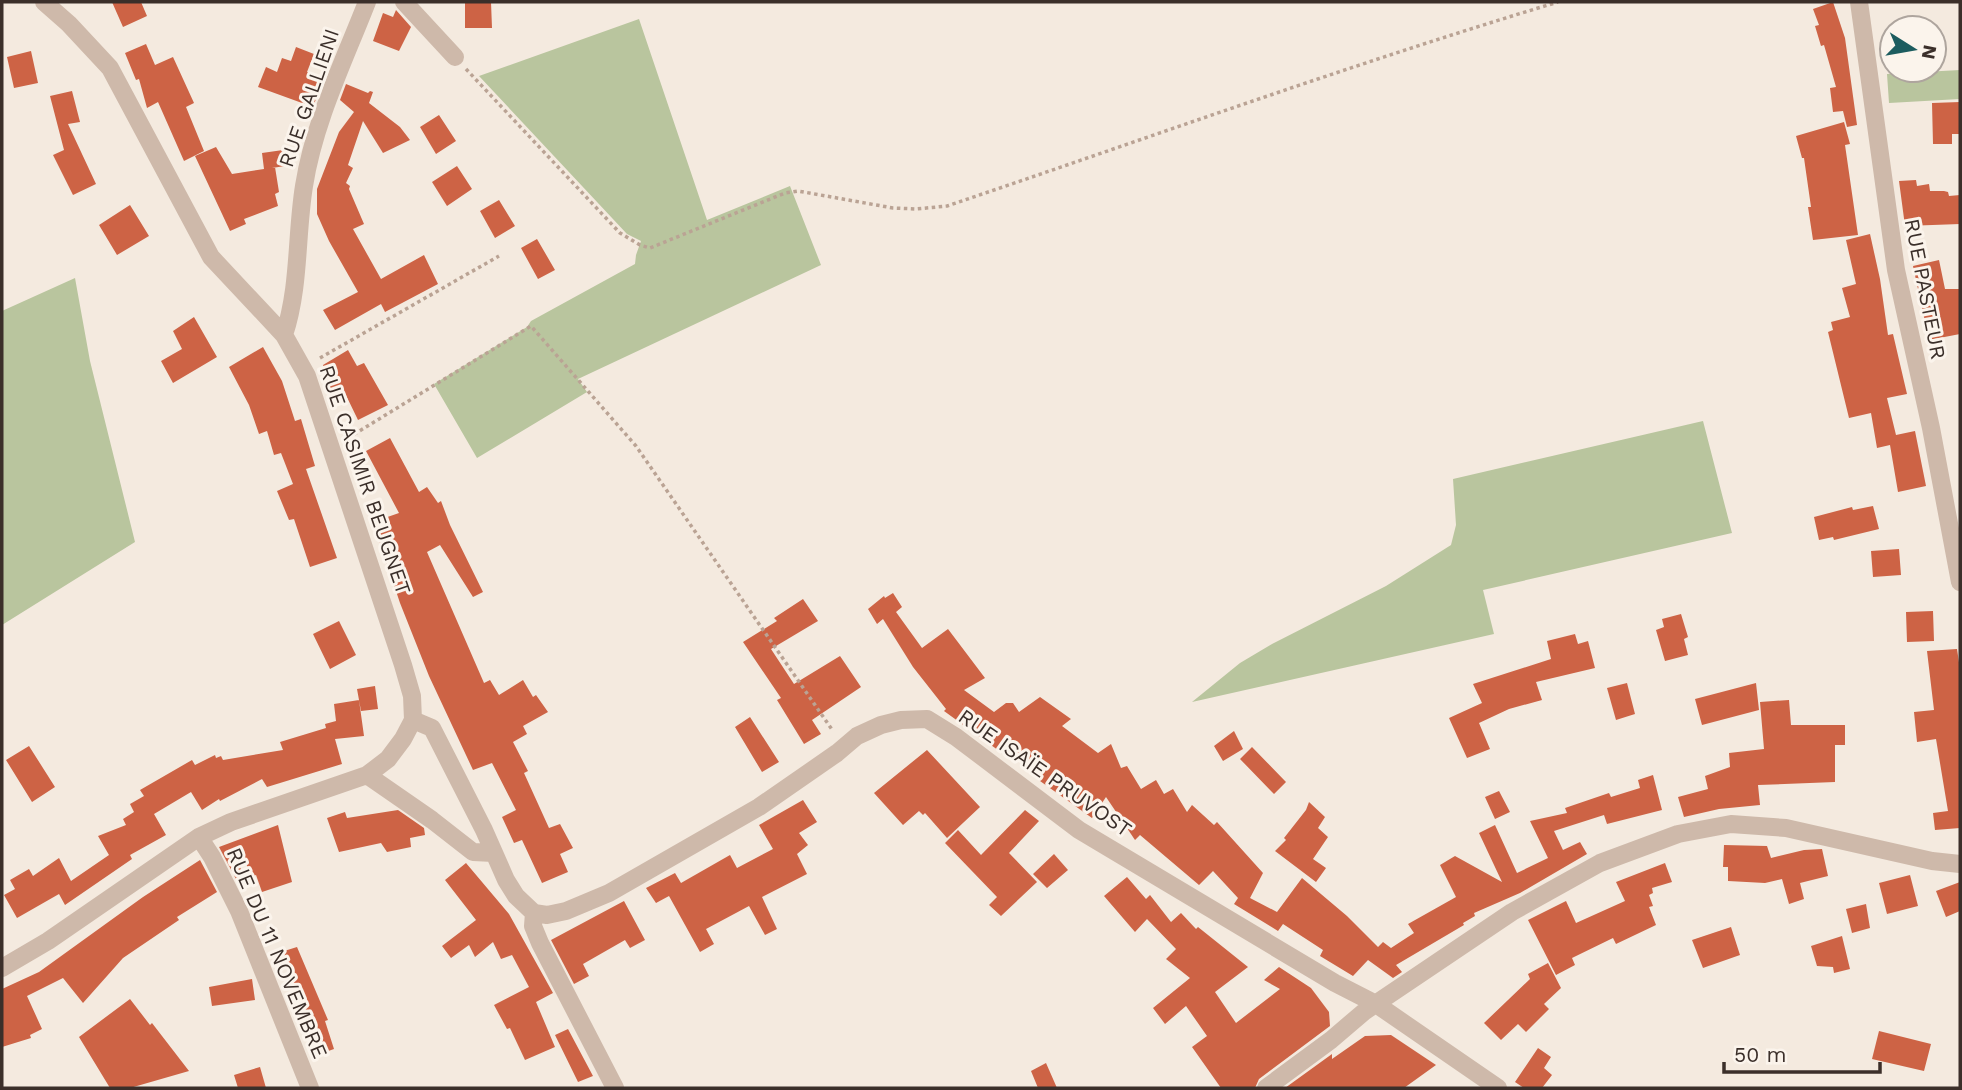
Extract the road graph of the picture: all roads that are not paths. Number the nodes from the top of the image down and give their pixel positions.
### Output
1 (44, 2) edge
2 (367, 2) edge
3 (404, 2) edge
4 (1859, 2) edge
5 (455, 57) road end
6 (284, 335) junction
7 (1960, 582) edge
8 (413, 720) junction
9 (367, 775) junction
10 (199, 837) junction
11 (494, 853) junction
12 (1960, 864) edge
13 (534, 913) junction
14 (2, 968) edge
15 (1376, 1004) junction
16 (310, 1088) edge
17 (615, 1088) edge
18 (1266, 1088) edge
19 (1498, 1088) edge

1 - 6 street, RUE CASIMIR BEUGNET
2 - 6 street, RUE GALLIENI
3 - 5 street
4 - 7 street, RUE PASTEUR
6 - 8 street, RUE CASIMIR BEUGNET
8 - 9 street
8 - 11 street
9 - 10 street
9 - 11 street
10 - 14 street
10 - 16 street, RUE DU 11 NOVEMBRE
11 - 13 street
12 - 15 street
13 - 15 street, RUE ISAÏE PRUVOST
13 - 17 street
15 - 18 street
15 - 19 street, RUE ISAÏE PRUVOST

